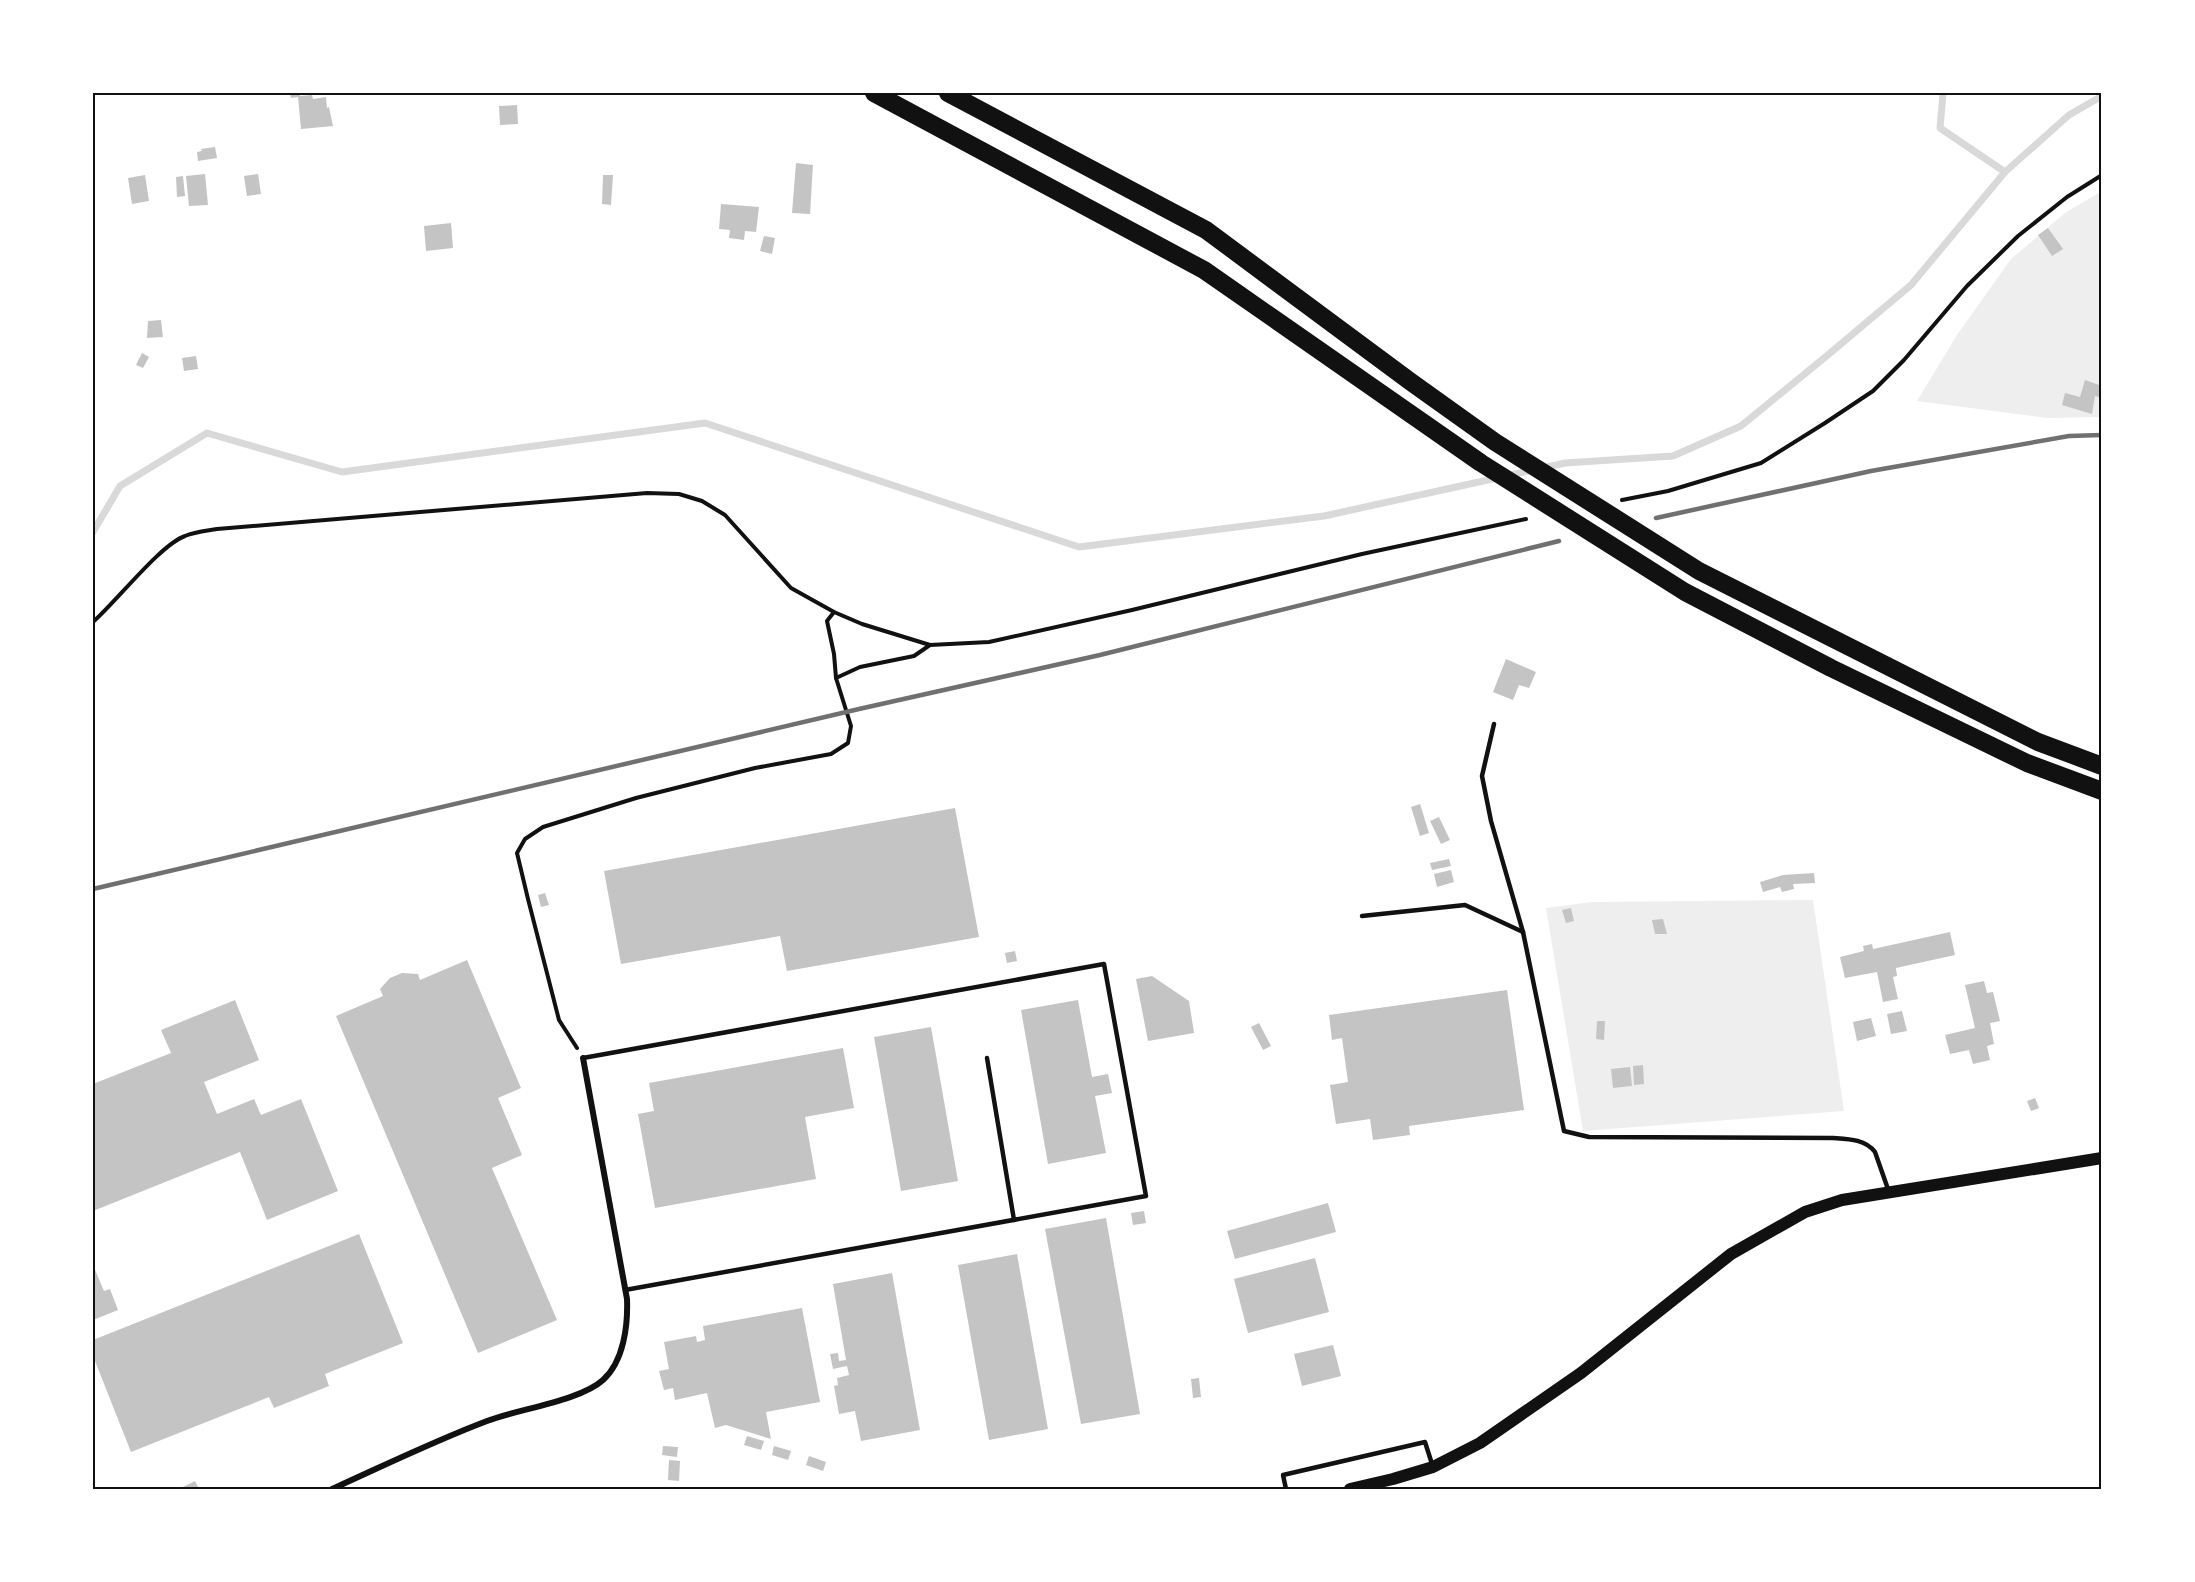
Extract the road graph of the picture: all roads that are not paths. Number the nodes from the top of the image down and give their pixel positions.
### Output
1 (874, 93) edge
2 (948, 93) edge
3 (1494, 724) dead end
4 (2102, 766) edge
5 (2102, 791) edge
6 (1362, 916) dead end
7 (1523, 932) junction
8 (583, 1058) joint
9 (987, 1058) dead end
10 (2102, 1158) edge
11 (1889, 1192) junction
12 (1014, 1220) junction
13 (625, 1290) junction
14 (1433, 1467) junction
15 (332, 1489) edge
16 (1286, 1489) edge
17 (1350, 1489) edge

1 - 5 highway
2 - 4 highway
3 - 7 lane
6 - 7 lane
7 - 11 lane
8 - 12 lane
8 - 13 street
9 - 12 lane
10 - 11 main road
11 - 14 main road
12 - 13 lane
13 - 15 street
14 - 16 lane
14 - 17 main road

